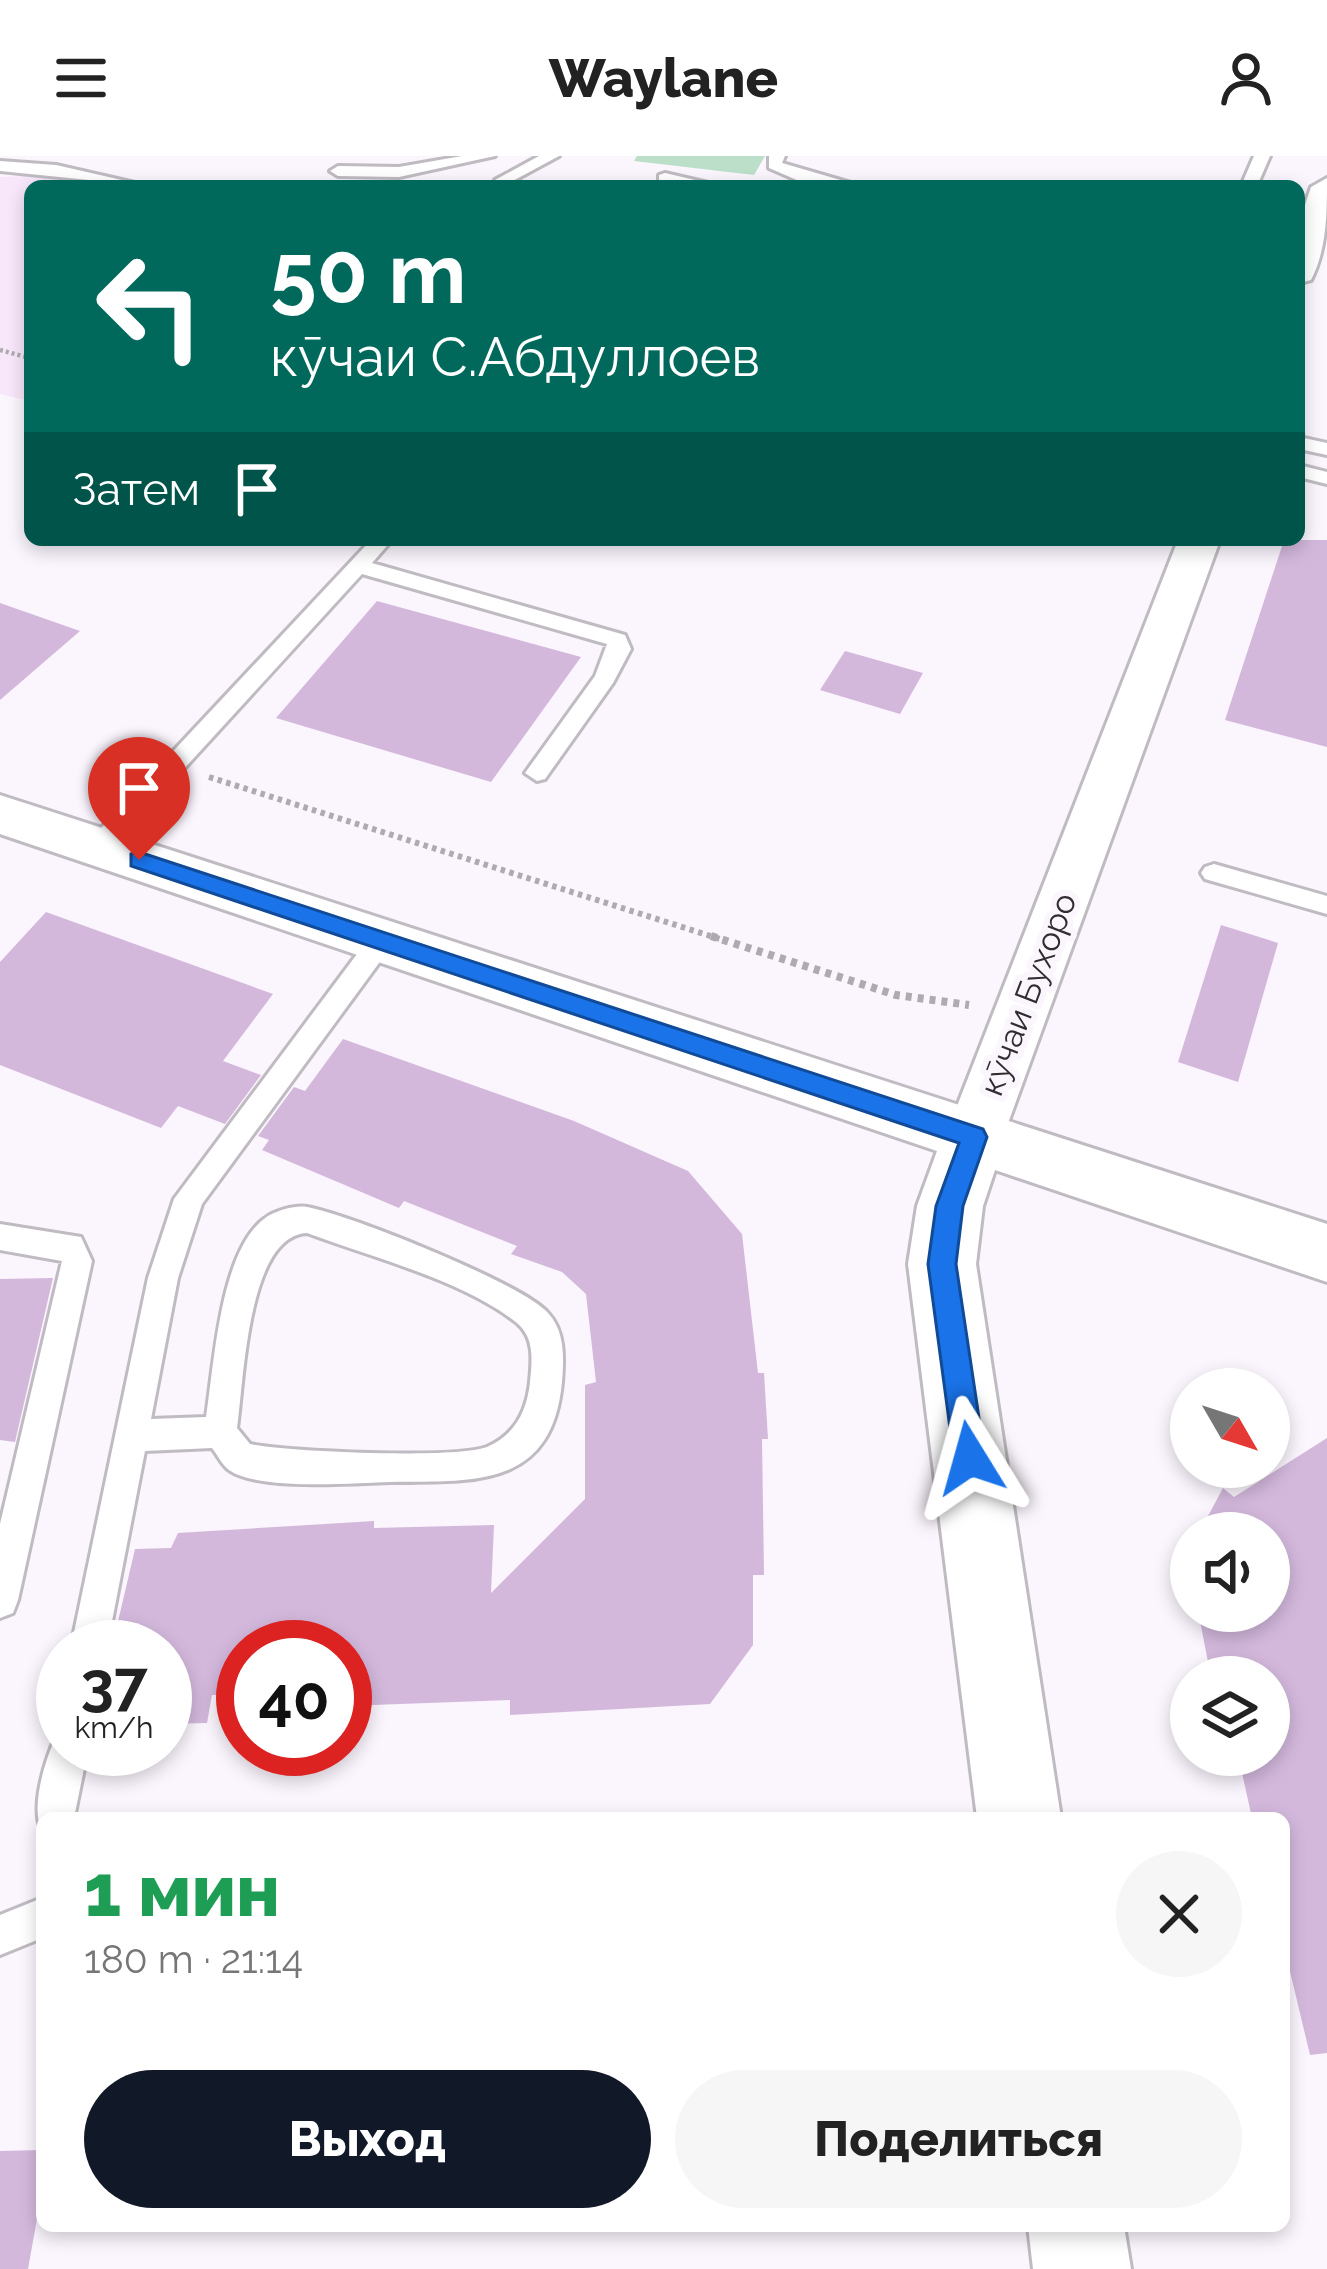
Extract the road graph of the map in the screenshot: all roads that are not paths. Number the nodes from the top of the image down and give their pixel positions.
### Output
1 (487, 156) edge
2 (551, 156) edge
3 (777, 156) edge
4 (0, 166) edge
5 (338, 171) dead end
6 (665, 178) dead end
7 (110, 180) edge
8 (508, 180) edge
9 (674, 180) edge
10 (824, 180) edge
11 (1327, 187) edge
12 (1305, 255) edge
13 (376, 546) edge
14 (1197, 546) edge
15 (358, 566) junction
16 (537, 773) dead end
17 (0, 814) edge
18 (98, 847) junction
19 (1214, 873) dead end
20 (1327, 905) edge
21 (380, 941) junction
22 (974, 1137) junction
23 (0, 1237) edge
24 (1325, 1245) edge
25 (220, 1432) junction
26 (131, 1436) junction
27 (0, 1600) edge
28 (94, 1620) edge
29 (64, 1776) edge
30 (57, 1812) edge
31 (1017, 1812) edge
32 (36, 1920) edge
33 (0, 1935) edge
34 (1077, 2232) edge
35 (1082, 2269) edge

1 - 5 lane
2 - 8 lane
3 - 10 lane
4 - 7 lane
6 - 9 lane
11 - 12 street
13 - 15 lane
14 - 22 street, кӯчаи Бухоро
15 - 16 lane
15 - 18 lane
17 - 18 street
18 - 21 street
19 - 20 lane
21 - 22 street
21 - 26 lane
22 - 24 street
22 - 31 street, кӯчаи Бухоро
23 - 27 lane
25 - 25 lane
25 - 26 lane
26 - 28 lane
29 - 30 lane
32 - 33 lane
34 - 35 street

